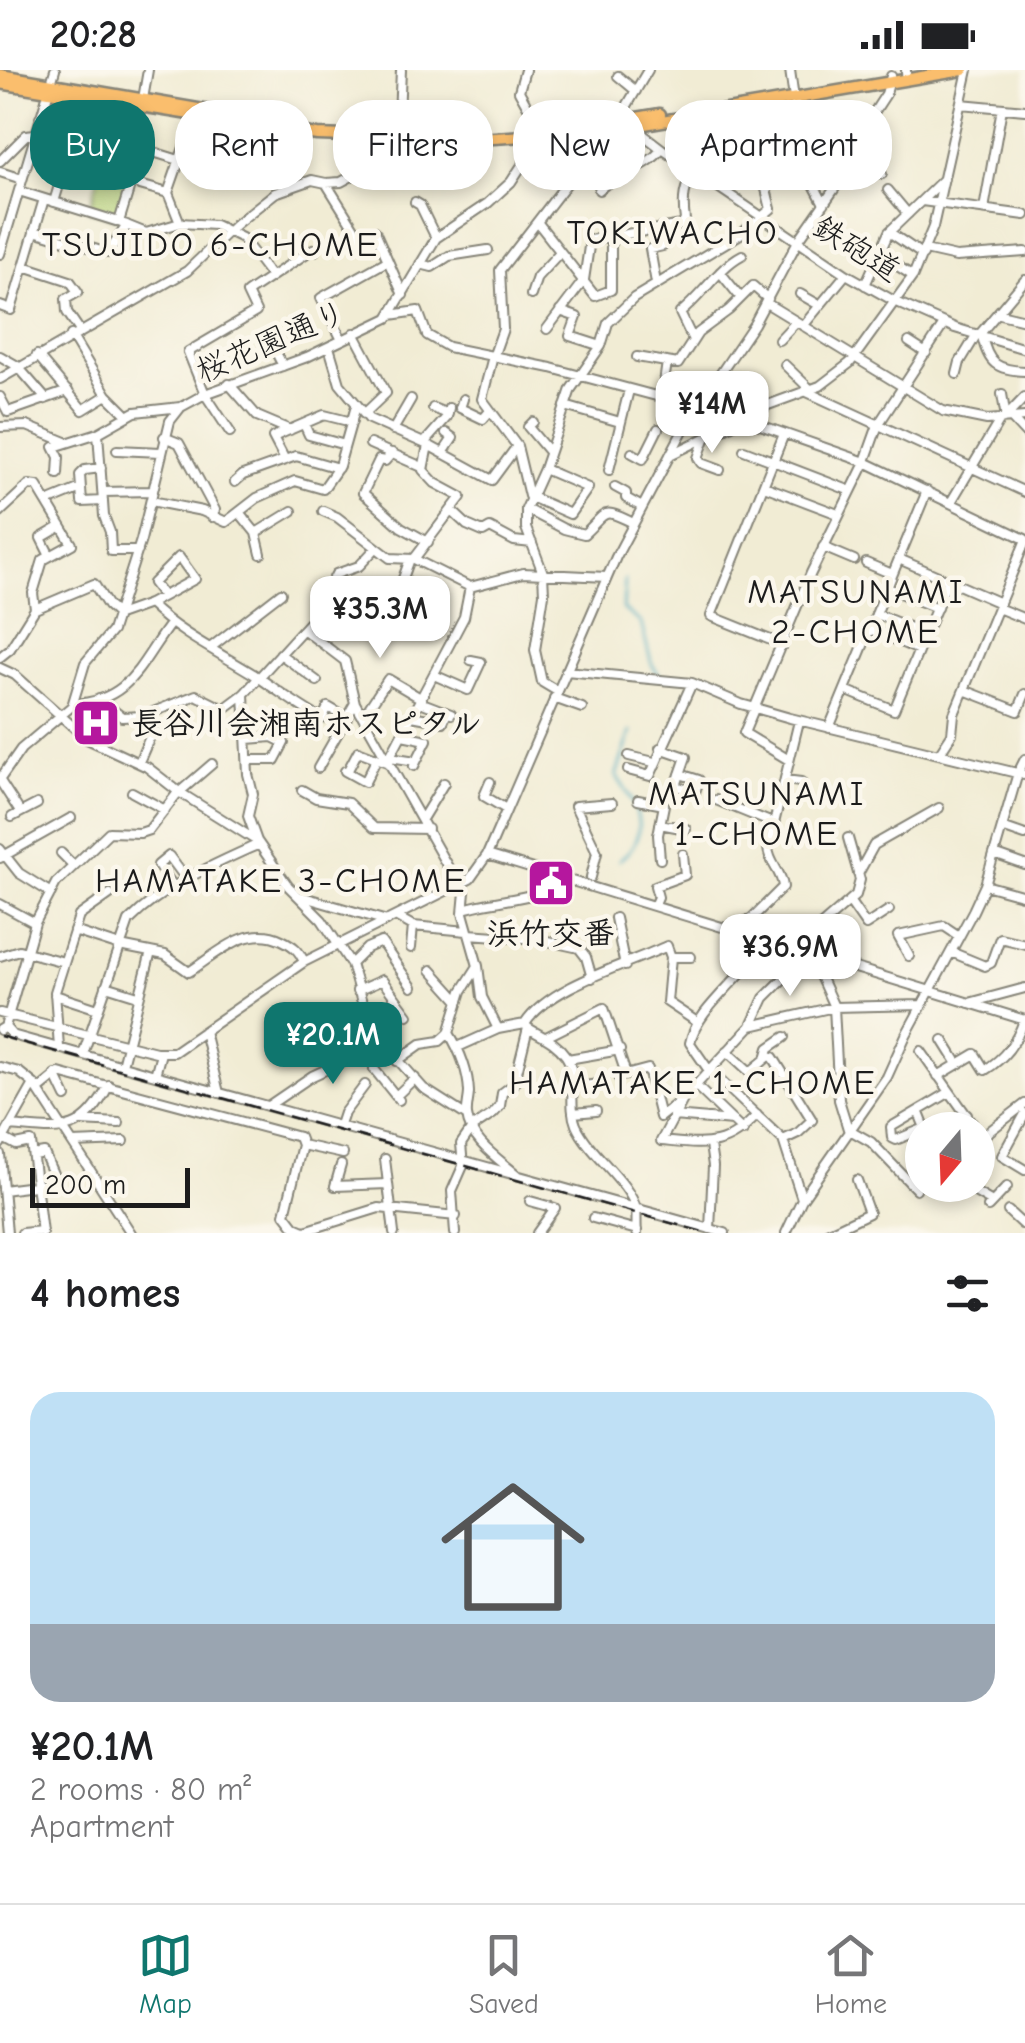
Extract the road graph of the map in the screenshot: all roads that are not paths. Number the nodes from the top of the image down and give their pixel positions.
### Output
1 (55, 70) edge
2 (148, 70) edge
3 (401, 70) edge
4 (525, 70) edge
5 (648, 70) edge
6 (790, 70) edge
7 (922, 70) edge
8 (966, 70) edge
9 (906, 71) edge
10 (0, 75) edge
11 (618, 76) dead end
12 (891, 79) junction
13 (0, 82) edge
14 (49, 88) junction
15 (636, 92) junction
16 (793, 95) junction
17 (143, 99) junction
18 (45, 100) edge
19 (400, 100) edge
20 (524, 100) edge
21 (630, 100) edge
22 (769, 100) edge
23 (794, 100) edge
24 (878, 100) edge
25 (961, 104) junction
26 (1002, 108) junction
27 (1025, 110) edge
28 (175, 112) edge
29 (645, 121) edge
30 (333, 129) edge
31 (30, 134) edge
32 (645, 135) edge
33 (662, 149) junction
34 (30, 151) edge
35 (665, 151) edge
36 (0, 161) edge
37 (645, 165) edge
38 (0, 172) edge
39 (175, 172) edge
40 (22, 179) junction
41 (513, 179) edge
42 (944, 179) junction
43 (333, 183) edge
44 (326, 184) junction
45 (155, 189) edge
46 (18, 190) junction
47 (54, 190) edge
48 (129, 190) edge
49 (562, 190) edge
50 (684, 190) edge
51 (723, 190) edge
52 (767, 190) edge
53 (817, 190) edge
54 (832, 190) edge
55 (888, 190) dead end
56 (168, 193) junction
57 (49, 200) junction
58 (922, 201) junction
59 (414, 202) dead end
60 (824, 204) junction
61 (938, 204) junction
62 (984, 210) junction
63 (908, 214) junction
64 (1025, 216) edge
65 (763, 217) junction
66 (538, 222) junction
67 (180, 223) junction
68 (123, 224) junction
69 (661, 230) junction
70 (34, 231) junction
71 (229, 231) junction
72 (889, 232) junction
73 (436, 238) junction
74 (611, 238) junction
75 (798, 240) junction
76 (856, 244) dead end
77 (488, 250) dead end
78 (315, 251) dead end
79 (560, 252) junction
80 (924, 252) junction
81 (1025, 252) edge
82 (0, 254) edge
83 (879, 254) junction
84 (742, 256) dead end
85 (387, 261) junction
86 (420, 264) junction
87 (24, 266) junction
88 (720, 272) junction
89 (846, 274) junction
90 (270, 275) junction
91 (913, 276) junction
92 (583, 282) junction
93 (656, 282) junction
94 (865, 285) junction
95 (1024, 285) edge
96 (800, 294) dead end
97 (403, 295) junction
98 (531, 295) dead end
99 (741, 298) junction
100 (767, 301) junction
101 (896, 302) junction
102 (0, 306) edge
103 (819, 306) junction
104 (560, 311) junction
105 (1000, 314) junction
106 (391, 315) junction
107 (1025, 320) edge
108 (800, 324) junction
109 (944, 324) junction
110 (547, 329) dead end
111 (75, 333) junction
112 (354, 333) junction
113 (979, 335) junction
114 (269, 339) dead end
115 (778, 339) dead end
116 (342, 340) junction
117 (693, 340) junction
118 (909, 342) dead end
119 (601, 346) junction
120 (329, 347) junction
121 (1025, 349) edge
122 (926, 353) junction
123 (37, 355) junction
124 (0, 356) edge
125 (493, 357) junction
126 (638, 357) dead end
127 (855, 358) junction
128 (668, 362) junction
129 (785, 365) dead end
130 (283, 366) junction
131 (20, 368) junction
132 (1025, 371) edge
133 (957, 374) dead end
134 (578, 376) junction
135 (0, 378) edge
136 (228, 384) junction
137 (629, 390) junction
138 (904, 390) junction
139 (68, 391) junction
140 (809, 391) junction
141 (205, 394) junction
142 (1002, 394) dead end
143 (107, 395) junction
144 (0, 397) edge
145 (662, 397) junction
146 (1025, 397) edge
147 (46, 399) junction
148 (411, 399) dead end
149 (463, 399) dead end
150 (356, 406) junction
151 (565, 406) junction
152 (699, 406) junction
153 (181, 407) junction
154 (433, 408) dead end
155 (490, 411) junction
156 (364, 414) junction
157 (128, 416) junction
158 (1025, 416) edge
159 (1006, 419) junction
160 (745, 420) junction
161 (352, 422) junction
162 (533, 422) dead end
163 (620, 422) junction
164 (304, 424) junction
165 (878, 425) junction
166 (0, 427) edge
167 (658, 429) dead end
168 (290, 430) junction
169 (393, 430) junction
170 (230, 432) dead end
171 (98, 433) junction
172 (1025, 433) edge
173 (784, 434) junction
174 (164, 436) junction
175 (454, 436) dead end
176 (706, 439) junction
177 (66, 442) junction
178 (370, 444) dead end
179 (426, 444) junction
180 (345, 445) junction
181 (517, 446) junction
182 (650, 447) junction
183 (117, 450) dead end
184 (744, 450) dead end
185 (160, 452) junction
186 (549, 452) junction
187 (392, 453) junction
188 (443, 453) junction
189 (632, 453) dead end
190 (669, 456) junction
191 (285, 460) junction
192 (774, 461) junction
193 (865, 462) junction
194 (422, 467) junction
195 (101, 468) junction
196 (338, 468) junction
197 (970, 468) junction
198 (544, 469) junction
199 (610, 470) dead end
200 (720, 470) dead end
201 (260, 471) junction
202 (58, 474) dead end
203 (235, 482) dead end
204 (764, 486) junction
205 (615, 487) dead end
206 (81, 488) junction
207 (851, 490) junction
208 (927, 490) junction
209 (270, 492) junction
210 (1025, 492) edge
211 (152, 496) junction
212 (530, 496) junction
213 (103, 497) junction
214 (47, 502) junction
215 (951, 502) junction
216 (642, 507) junction
217 (526, 508) junction
218 (292, 510) dead end
219 (451, 510) junction
220 (323, 511) dead end
221 (0, 512) edge
222 (239, 512) junction
223 (838, 514) junction
224 (212, 518) junction
225 (634, 524) junction
226 (60, 526) junction
227 (256, 533) junction
228 (1025, 541) edge
229 (428, 542) junction
230 (532, 543) junction
231 (823, 546) junction
232 (376, 549) junction
233 (138, 551) junction
234 (261, 554) dead end
235 (50, 556) junction
236 (412, 559) junction
237 (898, 559) junction
238 (854, 560) dead end
239 (866, 563) dead end
240 (543, 573) junction
241 (892, 574) junction
242 (607, 577) junction
243 (948, 580) junction
244 (470, 587) junction
245 (887, 588) junction
246 (281, 593) dead end
247 (326, 593) junction
248 (163, 596) junction
249 (149, 604) junction
250 (345, 604) junction
251 (999, 605) junction
252 (370, 607) dead end
253 (936, 608) junction
254 (35, 609) junction
255 (876, 614) junction
256 (118, 615) junction
257 (1025, 618) edge
258 (170, 624) junction
259 (376, 626) dead end
260 (355, 628) dead end
261 (303, 629) junction
262 (870, 629) junction
263 (926, 634) junction
264 (783, 645) junction
265 (210, 648) junction
266 (919, 650) junction
267 (280, 654) junction
268 (0, 657) edge
269 (471, 660) dead end
270 (0, 668) edge
271 (566, 671) junction
272 (434, 676) junction
273 (257, 677) junction
274 (316, 678) dead end
275 (692, 683) junction
276 (845, 690) junction
277 (964, 690) junction
278 (244, 694) junction
279 (555, 694) junction
280 (1025, 694) edge
281 (99, 699) junction
282 (421, 701) junction
283 (355, 703) junction
284 (73, 704) junction
285 (582, 708) dead end
286 (754, 708) junction
287 (153, 713) junction
288 (412, 716) junction
289 (62, 717) junction
290 (347, 718) junction
291 (364, 718) junction
292 (799, 721) junction
293 (830, 728) junction
294 (402, 736) junction
295 (248, 740) junction
296 (660, 748) junction
297 (939, 754) junction
298 (629, 756) dead end
299 (377, 758) junction
300 (389, 759) junction
301 (1025, 759) edge
302 (248, 760) junction
303 (790, 760) junction
304 (139, 762) junction
305 (654, 762) junction
306 (212, 764) dead end
307 (318, 768) dead end
308 (628, 770) dead end
309 (680, 774) dead end
310 (1022, 774) edge
311 (479, 776) dead end
312 (0, 780) edge
313 (785, 780) junction
314 (801, 782) dead end
315 (444, 783) dead end
316 (302, 790) dead end
317 (132, 792) dead end
318 (179, 792) junction
319 (638, 800) dead end
320 (716, 800) dead end
321 (612, 803) dead end
322 (36, 804) dead end
323 (938, 808) dead end
324 (506, 809) junction
325 (164, 810) junction
326 (72, 818) dead end
327 (422, 819) junction
328 (660, 824) junction
329 (775, 824) junction
330 (1002, 828) junction
331 (428, 829) junction
332 (686, 829) dead end
333 (1025, 835) edge
334 (848, 838) dead end
335 (258, 842) junction
336 (61, 853) dead end
337 (1, 854) edge
338 (683, 854) dead end
339 (994, 854) junction
340 (486, 855) junction
341 (660, 859) dead end
342 (73, 865) junction
343 (1025, 865) edge
344 (858, 874) junction
345 (591, 876) dead end
346 (186, 879) junction
347 (567, 880) junction
348 (985, 885) junction
349 (462, 886) junction
350 (174, 887) junction
351 (51, 893) junction
352 (110, 894) dead end
353 (296, 896) junction
354 (1025, 896) edge
355 (850, 902) junction
356 (1, 906) edge
357 (654, 906) junction
358 (464, 909) junction
359 (889, 910) dead end
360 (397, 917) junction
361 (615, 918) dead end
362 (387, 921) junction
363 (35, 923) junction
364 (413, 926) junction
365 (730, 930) junction
366 (74, 931) junction
367 (468, 933) junction
368 (960, 936) junction
369 (766, 940) junction
370 (1025, 944) edge
371 (120, 946) junction
372 (336, 946) junction
373 (411, 948) dead end
374 (28, 952) junction
375 (151, 952) junction
376 (951, 952) junction
377 (806, 953) junction
378 (0, 956) edge
379 (671, 956) junction
380 (691, 956) dead end
381 (909, 956) dead end
382 (64, 962) junction
383 (304, 962) junction
384 (351, 964) junction
385 (478, 966) junction
386 (626, 966) junction
387 (432, 970) dead end
388 (592, 978) junction
389 (106, 986) junction
390 (412, 987) dead end
391 (1025, 988) edge
392 (930, 990) junction
393 (358, 991) junction
394 (55, 995) junction
395 (138, 996) junction
396 (458, 1000) junction
397 (969, 1002) junction
398 (922, 1005) junction
399 (834, 1007) junction
400 (98, 1009) junction
401 (4, 1014) edge
402 (408, 1015) dead end
403 (1024, 1020) edge
404 (697, 1022) junction
405 (526, 1026) junction
406 (751, 1026) junction
407 (58, 1027) junction
408 (498, 1028) junction
409 (3, 1029) edge
410 (204, 1031) junction
411 (449, 1033) junction
412 (90, 1035) junction
413 (546, 1037) junction
414 (784, 1037) dead end
415 (943, 1040) dead end
416 (383, 1042) junction
417 (128, 1044) junction
418 (59, 1047) junction
419 (458, 1047) junction
420 (620, 1050) junction
421 (727, 1051) junction
422 (921, 1051) dead end
423 (162, 1053) junction
424 (83, 1054) junction
425 (768, 1057) junction
426 (568, 1059) junction
427 (397, 1061) junction
428 (122, 1064) junction
429 (958, 1064) junction
430 (0, 1067) edge
431 (374, 1069) dead end
432 (708, 1069) junction
433 (55, 1074) junction
434 (155, 1075) junction
435 (938, 1076) junction
436 (415, 1078) junction
437 (598, 1084) dead end
438 (109, 1085) junction
439 (365, 1085) dead end
440 (695, 1085) junction
441 (36, 1087) junction
442 (571, 1088) junction
443 (930, 1088) dead end
444 (950, 1092) junction
445 (219, 1093) junction
446 (66, 1097) dead end
447 (684, 1098) junction
448 (938, 1100) junction
449 (1025, 1104) edge
450 (268, 1106) junction
451 (596, 1110) dead end
452 (921, 1112) edge
453 (965, 1112) edge
454 (573, 1113) junction
455 (920, 1113) joint
456 (1025, 1114) edge
457 (758, 1115) junction
458 (467, 1116) junction
459 (673, 1116) junction
460 (81, 1121) junction
461 (733, 1121) junction
462 (119, 1123) dead end
463 (340, 1125) junction
464 (10, 1126) junction
465 (995, 1127) edge
466 (31, 1128) junction
467 (472, 1128) junction
468 (64, 1130) junction
469 (743, 1131) junction
470 (850, 1131) junction
471 (783, 1140) junction
472 (2, 1141) edge
473 (124, 1141) dead end
474 (31, 1142) junction
475 (73, 1143) junction
476 (302, 1144) junction
477 (710, 1145) junction
478 (0, 1154) edge
479 (33, 1154) junction
480 (343, 1154) dead end
481 (384, 1160) dead end
482 (464, 1160) junction
483 (341, 1165) dead end
484 (1025, 1170) edge
485 (517, 1175) junction
486 (905, 1178) edge
487 (858, 1180) dead end
488 (388, 1184) junction
489 (37, 1186) junction
490 (1007, 1187) dead end
491 (3, 1190) junction
492 (802, 1199) junction
493 (530, 1200) dead end
494 (995, 1200) edge
495 (391, 1207) junction
496 (636, 1207) junction
497 (1008, 1211) dead end
498 (456, 1216) junction
499 (3, 1218) edge
500 (593, 1218) dead end
501 (1025, 1221) edge
502 (710, 1229) junction
503 (42, 1232) edge
504 (306, 1232) edge
505 (637, 1232) edge
506 (7, 1233) edge
507 (22, 1233) edge
508 (131, 1233) edge
509 (394, 1233) edge
510 (454, 1233) edge
511 (537, 1233) edge
512 (725, 1233) edge
513 (786, 1233) edge
514 (828, 1233) edge

1 - 14 street
2 - 17 street
3 - 19 street
4 - 20 street
5 - 15 street
6 - 16 street
7 - 9 main road
8 - 12 main road
8 - 25 street
9 - 12 main road
10 - 14 main road
11 - 15 street
12 - 16 main road
12 - 24 street
13 - 14 main road
14 - 17 main road
14 - 18 street
14 - 28 main road
15 - 21 street
16 - 22 main road
16 - 23 street
16 - 29 main road
17 - 30 main road
25 - 26 street
25 - 42 street
26 - 27 street
26 - 62 street
31 - 36 street
32 - 33 street, 鉄砲道
33 - 35 street, 鉄砲道
33 - 37 street
34 - 40 street
38 - 40 street
39 - 56 street
40 - 46 street
41 - 73 street, 桜花園通り
42 - 58 street
42 - 61 street
43 - 44 street
44 - 71 street
44 - 85 street
45 - 56 street
46 - 57 street
46 - 82 street
47 - 57 street
48 - 68 street
49 - 66 street
50 - 69 street
51 - 65 street, 鉄砲道
52 - 65 street
53 - 60 street
54 - 60 street
55 - 63 street
56 - 67 street
57 - 68 street
57 - 70 street
58 - 61 street
58 - 63 street
59 - 73 street
60 - 75 street
61 - 62 street
61 - 80 street
62 - 64 street
63 - 72 street
65 - 75 street, 鉄砲道
65 - 93 street
66 - 79 street
66 - 125 street
67 - 68 street
67 - 71 street
68 - 70 street
69 - 74 street
69 - 93 street
70 - 87 street
71 - 90 street
71 - 111 street
72 - 80 street
72 - 83 street
73 - 86 street, 桜花園通り
74 - 92 street
74 - 92 street
75 - 89 street, 鉄砲道
75 - 100 street
76 - 83 street
77 - 86 street
78 - 90 street
79 - 92 street
79 - 98 street
80 - 81 street
80 - 91 street
83 - 91 street
83 - 94 street
84 - 88 street
85 - 97 street
85 - 116 street
86 - 97 street, 桜花園通り
87 - 102 street
87 - 111 street
88 - 99 street
88 - 117 street
89 - 94 street, 鉄砲道
89 - 103 street
90 - 141 street
91 - 101 street
92 - 104 street
93 - 119 street
94 - 101 street, 鉄砲道
95 - 105 street
96 - 103 street
97 - 106 street, 桜花園通り
99 - 100 street
99 - 117 street
100 - 108 street
100 - 152 street
101 - 109 street, 鉄砲道
101 - 127 street
103 - 108 street
104 - 110 street
104 - 119 street
105 - 107 street
105 - 113 street
106 - 112 street, 桜花園通り
106 - 125 street
108 - 115 street
108 - 127 street
109 - 113 street, 鉄砲道
109 - 122 street
111 - 123 street
111 - 143 street
112 - 116 street, 桜花園通り
112 - 156 street
113 - 121 street, 鉄砲道
113 - 132 street
113 - 133 street
114 - 130 street
116 - 120 street, 桜花園通り
117 - 128 street
118 - 122 street
119 - 134 street
120 - 130 street, 桜花園通り
120 - 150 street
122 - 138 street
123 - 131 street
123 - 139 street
124 - 131 street
125 - 134 street
125 - 155 street
126 - 128 street
127 - 138 street
127 - 140 street
128 - 145 street
129 - 140 street
130 - 136 street, 桜花園通り
131 - 135 street
131 - 147 street
134 - 137 street
134 - 151 street
136 - 141 street, 桜花園通り
136 - 168 street
137 - 145 street
137 - 163 street
138 - 159 street
138 - 165 street
139 - 143 street
139 - 147 street
140 - 160 street
140 - 165 street
141 - 153 street, 桜花園通り
141 - 170 street
142 - 159 street
143 - 157 street
144 - 147 street
145 - 152 street
146 - 159 street
148 - 169 street
149 - 155 street
150 - 156 street
150 - 161 street
151 - 163 street
151 - 186 street
152 - 160 street
152 - 190 street
153 - 157 street
153 - 174 street, 桜花園通り
154 - 179 street
155 - 181 street
156 - 169 street
157 - 171 street
158 - 159 street
159 - 172 street
159 - 197 street
160 - 173 street
160 - 176 street
161 - 164 street
161 - 180 street
162 - 186 street
163 - 199 street
164 - 168 street
164 - 180 street
165 - 193 street
165 - 197 street
166 - 177 street
167 - 182 street
168 - 191 street
169 - 179 street
171 - 177 street
171 - 195 street
173 - 192 street
173 - 193 street
174 - 185 street, 桜花園通り
174 - 224 street
175 - 188 street
176 - 190 street
176 - 200 street
177 - 202 street
178 - 187 street
179 - 188 street
179 - 194 street
180 - 196 street
181 - 188 street
181 - 212 street
182 - 189 street
182 - 190 street
183 - 185 street
184 - 192 street
185 - 211 street, 桜花園通り
186 - 198 street
187 - 194 street
187 - 229 street
190 - 216 street
191 - 196 street
191 - 201 street
192 - 204 street
192 - 207 street
193 - 207 street
193 - 208 street
194 - 219 street
195 - 206 street
195 - 213 street
196 - 209 street
197 - 210 street
197 - 215 street
198 - 212 street
198 - 212 street
201 - 203 street
201 - 209 street
204 - 223 street
204 - 264 street
205 - 216 street
206 - 213 street
206 - 214 street
207 - 223 street
208 - 215 street
208 - 237 street
209 - 222 street
211 - 213 street
211 - 224 street
211 - 233 street, 桜花園通り
212 - 217 street
213 - 233 street
214 - 221 street
214 - 226 street
215 - 228 street
216 - 225 street
217 - 225 street
217 - 230 street
218 - 227 street
219 - 229 street
219 - 230 street
220 - 232 street
222 - 224 street
222 - 227 street
223 - 231 street
225 - 242 street
226 - 235 street
226 - 235 street
227 - 234 street
228 - 251 street
229 - 236 street
230 - 240 street
231 - 238 street
231 - 264 street
232 - 236 street
232 - 247 street
233 - 256 street, 桜花園通り
235 - 254 street
236 - 244 street
236 - 259 street
237 - 241 street
237 - 243 street
239 - 241 street
240 - 242 street
240 - 244 street
240 - 279 street
241 - 245 street
242 - 271 street
243 - 251 street
243 - 253 street
244 - 272 street
245 - 253 street
245 - 255 street
246 - 265 street
247 - 250 street
247 - 261 street
248 - 248 street
248 - 249 street
249 - 256 street
249 - 258 street
250 - 252 street
250 - 260 street
251 - 257 street
251 - 277 street
253 - 263 street
254 - 256 street
254 - 268 street
255 - 262 street
255 - 263 street
256 - 284 street, 桜花園通り
258 - 265 street
258 - 281 street
261 - 267 street
261 - 283 street
262 - 266 street
262 - 276 street
263 - 266 street
264 - 286 street
265 - 273 street
266 - 276 street
267 - 273 street
267 - 274 street
269 - 272 street
270 - 289 street
271 - 275 street
271 - 279 street
272 - 282 street
273 - 278 street
273 - 290 street
275 - 286 street
275 - 296 street
276 - 293 street
277 - 280 street
277 - 297 street
278 - 287 street
278 - 295 street
279 - 285 street
279 - 324 street
281 - 284 street
281 - 287 street
282 - 288 street
282 - 288 street
282 - 291 street
283 - 290 street
283 - 291 street
284 - 289 street, 桜花園通り
286 - 292 street
286 - 303 street
287 - 304 street
288 - 294 street
289 - 304 street
289 - 312 street, 桜花園通り
290 - 307 street
291 - 300 street
292 - 293 street
292 - 303 street
293 - 297 street
294 - 300 street
294 - 300 street
295 - 302 street
295 - 302 street
296 - 305 street
296 - 309 street
297 - 310 street
298 - 305 street
299 - 299 street
299 - 300 street
300 - 327 street
301 - 310 street
302 - 335 street
303 - 313 street
304 - 318 street
305 - 308 street
306 - 318 street
310 - 330 street
311 - 324 street
312 - 322 street
313 - 314 street
313 - 329 street
315 - 327 street
316 - 331 street
317 - 325 street
318 - 325 street
318 - 335 street
319 - 328 street
320 - 329 street
321 - 345 street
323 - 344 street
324 - 340 street
325 - 342 street
326 - 337 street
327 - 331 street
328 - 332 street
328 - 341 street
329 - 365 street
330 - 333 street
330 - 339 street
331 - 349 street
334 - 344 street
335 - 346 street
335 - 353 street
336 - 342 street
337 - 351 street
338 - 357 street
339 - 343 street
339 - 348 street
340 - 347 street
340 - 349 street
342 - 351 street
344 - 355 street
346 - 350 street
346 - 350 street
347 - 357 street
347 - 358 street
348 - 354 street
348 - 368 street
349 - 358 street
349 - 360 street
350 - 371 street
351 - 363 street
352 - 366 street
353 - 362 street
353 - 372 street
355 - 359 street
355 - 377 street
356 - 363 street
357 - 365 street
358 - 367 street
360 - 362 street
360 - 364 street
361 - 386 street
362 - 372 street
363 - 374 street
364 - 367 street
364 - 373 street
365 - 369 street
366 - 371 street
366 - 382 street
367 - 385 street
367 - 388 street
368 - 376 street
368 - 381 street
369 - 377 street
369 - 404 street
370 - 376 street
371 - 375 street
371 - 389 street
372 - 383 street
372 - 384 street
374 - 378 street
374 - 382 street
374 - 401 street
375 - 383 street
375 - 395 street
376 - 392 street
377 - 392 street
377 - 399 street
377 - 406 street
379 - 380 street
379 - 386 street
379 - 404 street
382 - 394 street
383 - 410 street
384 - 390 street
384 - 393 street
385 - 396 street
385 - 408 street
386 - 388 street
387 - 396 street
388 - 405 street
389 - 395 street
389 - 400 street
391 - 397 street
392 - 397 street
392 - 398 street
393 - 402 street
393 - 416 street
394 - 400 street
394 - 407 street
395 - 417 street
396 - 411 street
397 - 403 street
398 - 399 street
398 - 470 street
399 - 406 street
399 - 470 street
400 - 412 street
401 - 407 street
401 - 409 street
403 - 429 street
404 - 432 street
405 - 408 street
405 - 413 street
405 - 467 street
406 - 421 street
407 - 412 street
407 - 418 street
408 - 419 street
409 - 418 street
410 - 423 street
410 - 445 street
411 - 419 street
411 - 427 street
412 - 417 street
412 - 424 street
413 - 420 street
413 - 426 street
414 - 425 street
415 - 429 street
416 - 427 street
416 - 450 street
417 - 423 street
417 - 428 street
418 - 424 street
419 - 458 street
420 - 426 street
420 - 447 street
421 - 425 street
421 - 432 street
422 - 435 street
423 - 434 street
424 - 428 street
425 - 471 street
426 - 442 street
427 - 436 street
428 - 434 street
429 - 435 street
430 - 441 street
431 - 436 street
432 - 440 street
432 - 457 street
433 - 438 street
433 - 441 street
433 - 446 street
434 - 445 street
435 - 444 street
436 - 458 street
437 - 442 street
438 - 460 street
438 - 476 street
439 - 463 street
440 - 447 street
440 - 461 street
441 - 464 street
441 - 468 street
442 - 454 street
443 - 448 street
444 - 448 street
444 - 453 street
445 - 450 street
447 - 459 street
448 - 452 street
449 - 465 street
450 - 463 street
451 - 454 street
454 - 496 street
455 - 455 street
456 - 484 street
457 - 469 street
457 - 471 street
458 - 467 street
459 - 461 street
459 - 477 street
460 - 462 street
460 - 468 street
461 - 469 street
463 - 482 street
464 - 466 street
464 - 472 street
466 - 468 street
466 - 474 street
467 - 482 street
467 - 485 street
468 - 475 street
469 - 477 street
470 - 486 street
470 - 492 street
471 - 492 street
472 - 474 street
473 - 475 street
474 - 479 street
475 - 508 street
476 - 480 street
476 - 504 street
477 - 502 street
478 - 491 street
479 - 489 street
479 - 489 street
481 - 488 street
482 - 485 street
482 - 498 street
483 - 488 street
485 - 496 street
487 - 514 street
488 - 495 street
489 - 491 street
489 - 503 street
490 - 494 street
491 - 499 street
492 - 513 street
493 - 511 street
495 - 498 street
495 - 504 street
495 - 509 street
496 - 502 street
496 - 505 street
497 - 501 street
498 - 510 street
499 - 506 street
500 - 505 street
502 - 512 street
503 - 507 street

